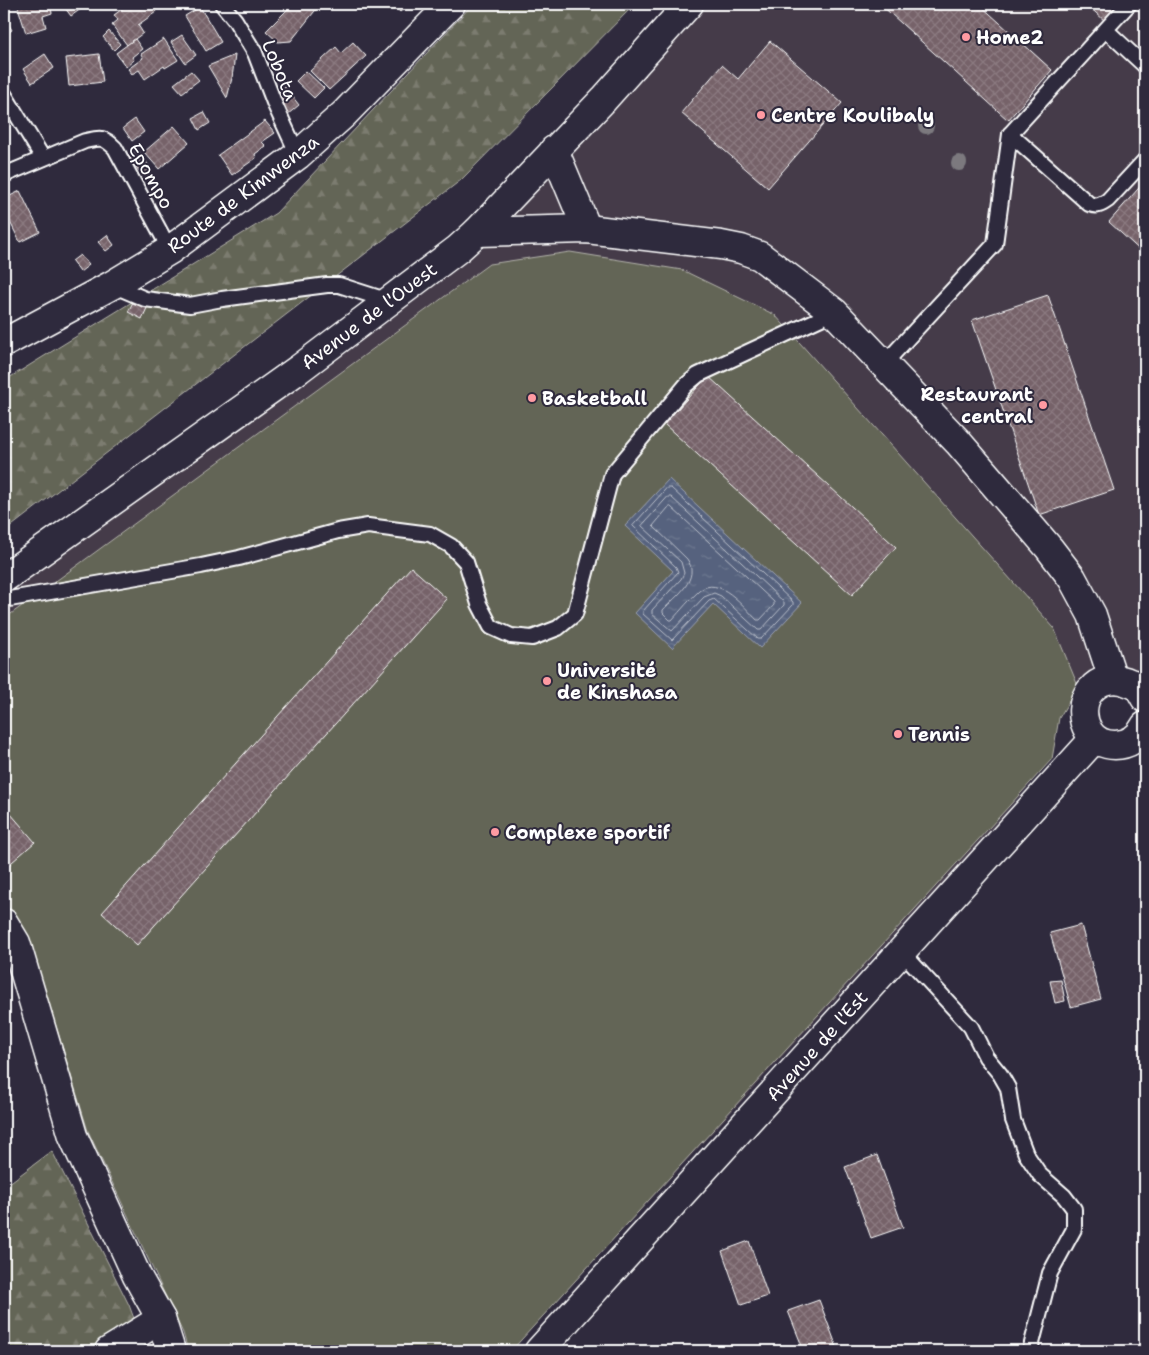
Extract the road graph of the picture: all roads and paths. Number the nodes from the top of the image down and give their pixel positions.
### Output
1 (222, 4) edge
2 (451, 4) edge
3 (689, 4) edge
4 (1130, 4) edge
5 (1106, 30) junction
6 (1145, 66) edge
7 (4, 94) edge
8 (1010, 134) junction
9 (554, 150) junction
10 (298, 155) junction
11 (44, 158) junction
12 (1145, 160) edge
13 (4, 175) edge
14 (587, 229) junction
15 (477, 232) junction
16 (170, 250) junction
17 (112, 285) junction
18 (389, 301) junction
19 (834, 312) junction
20 (4, 343) edge
21 (884, 364) junction
22 (4, 578) edge
23 (4, 600) edge
24 (1135, 684) edge
25 (1145, 726) edge
26 (1094, 739) junction
27 (4, 923) edge
28 (902, 952) junction
29 (161, 1319) junction
30 (109, 1351) edge
31 (171, 1351) edge
32 (539, 1351) edge
33 (1030, 1351) edge

1 - 10 lane, Lobota
2 - 10 street, Route de Kimwenza
3 - 9 street, Avenue de l'Ouest
4 - 5 lane
5 - 6 lane
5 - 8 lane
7 - 11 lane
8 - 12 lane
8 - 21 lane
9 - 14 street
9 - 15 street, Avenue de l'Ouest
10 - 16 street, Route de Kimwenza
11 - 13 lane, Epompo
11 - 16 lane, Epompo
14 - 15 street
14 - 19 street
15 - 18 street, Avenue de l'Ouest
16 - 17 street, Route de Kimwenza
17 - 18 lane
17 - 20 street, Route de Kimwenza
18 - 22 street, Avenue de l'Ouest
19 - 21 street
19 - 23 lane
21 - 24 street
24 - 26 street
25 - 26 street
26 - 28 street, Avenue de l'Est
27 - 29 street
28 - 32 street, Avenue de l'Est
28 - 33 lane
29 - 30 street
29 - 31 street

